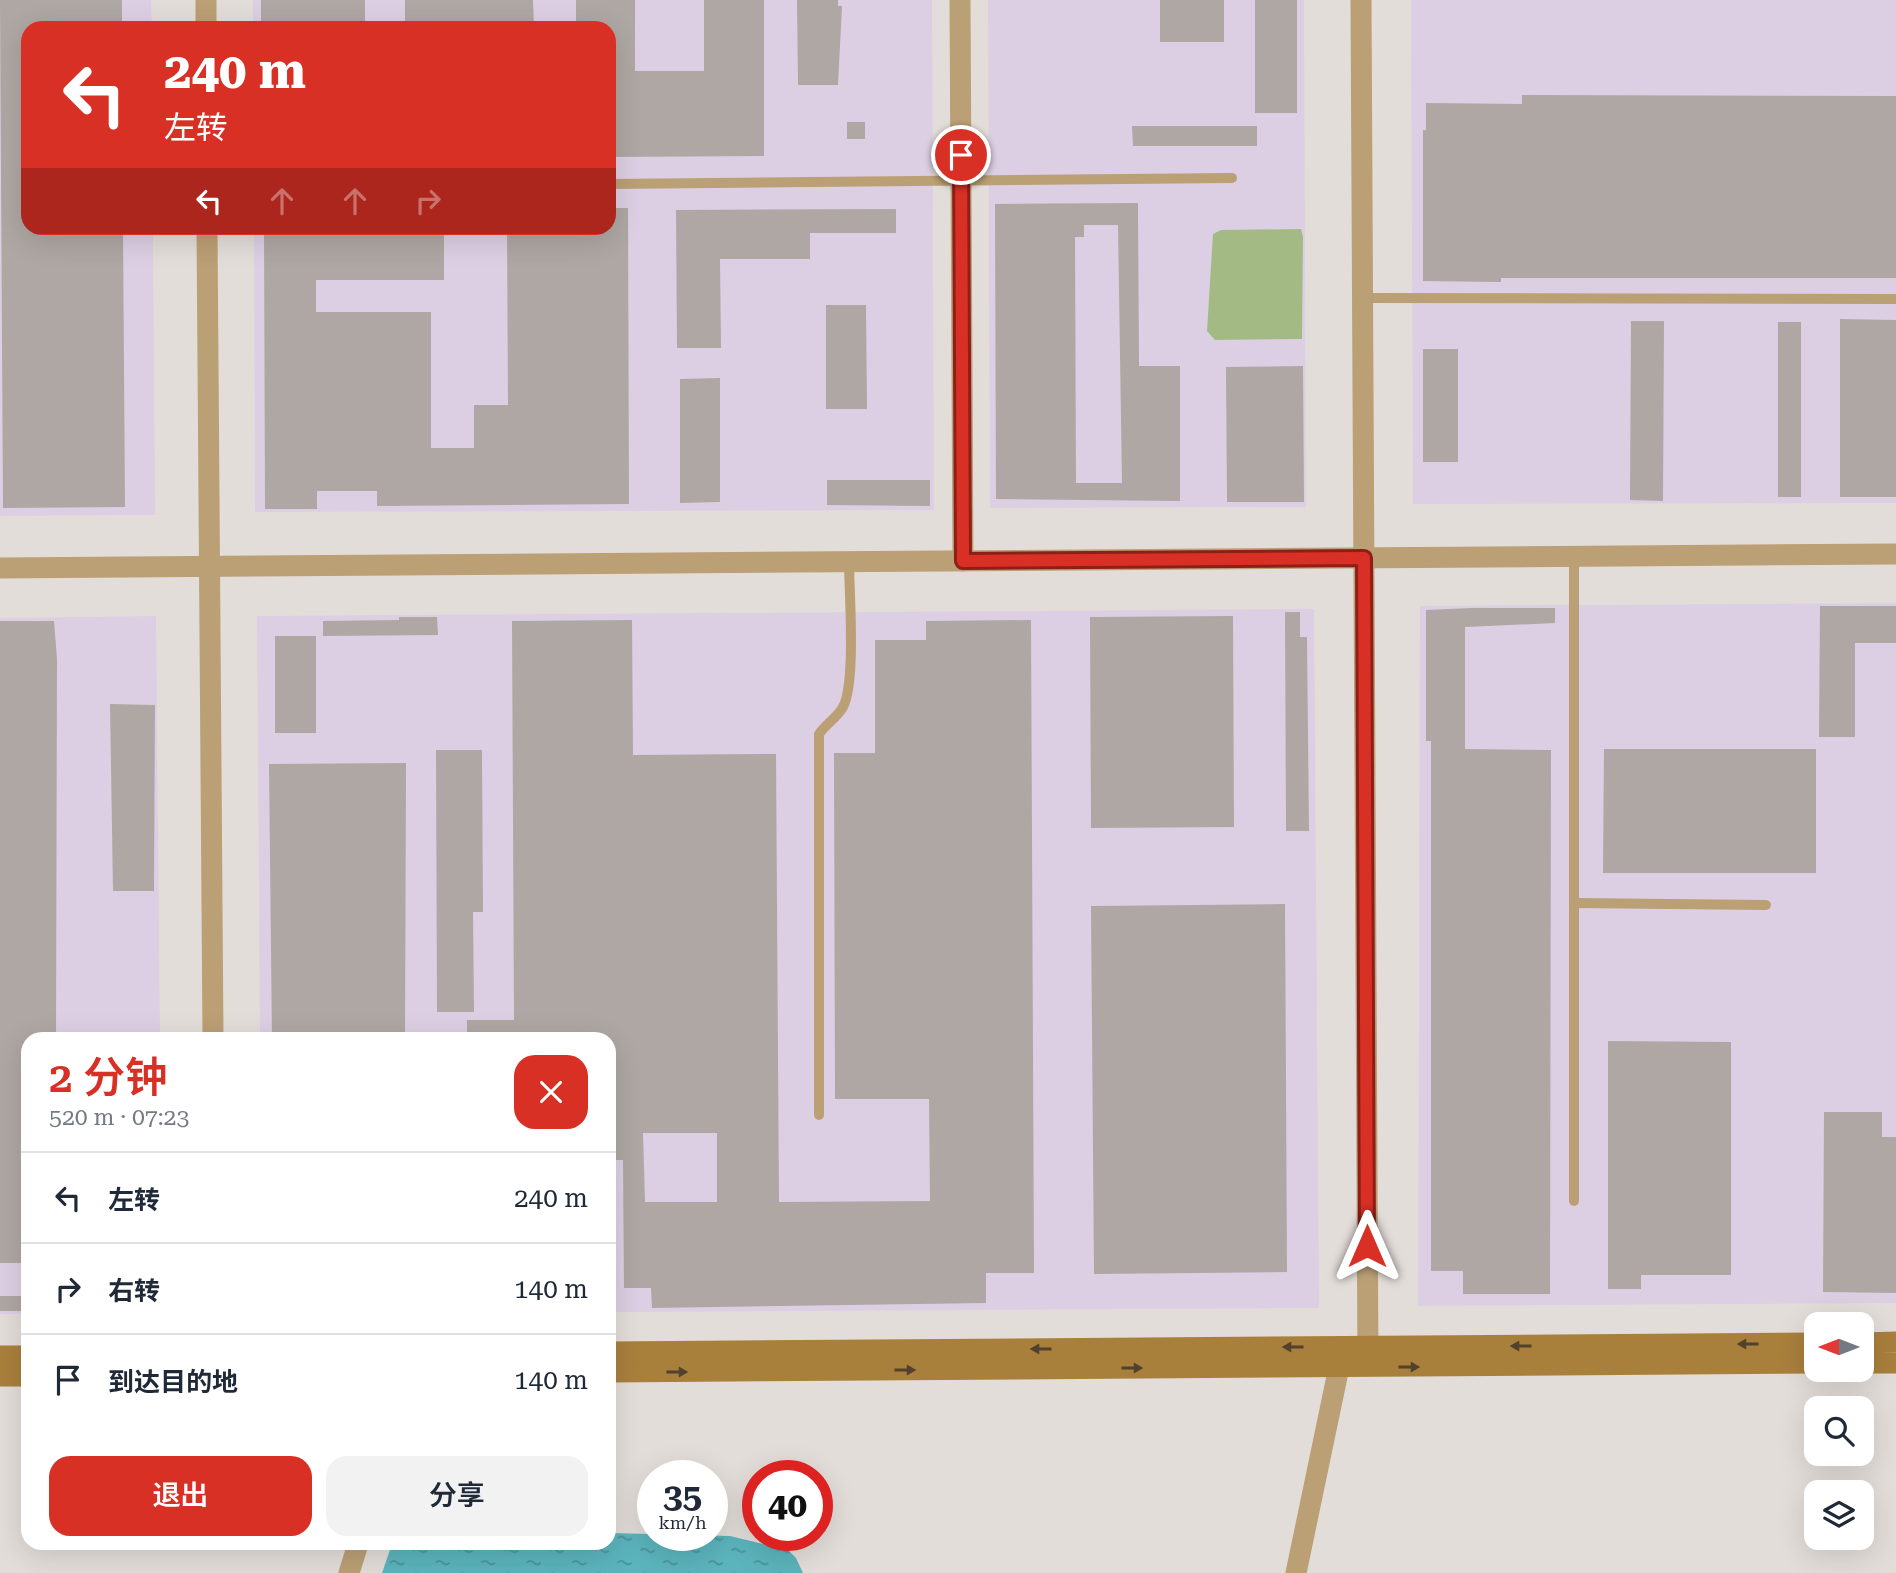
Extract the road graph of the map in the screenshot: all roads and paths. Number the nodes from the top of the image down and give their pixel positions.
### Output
1 (206, 0) edge
2 (960, 0) edge
3 (1361, 0) edge
4 (206, 21) edge
5 (1232, 178) dead end
6 (961, 181) junction
7 (616, 184) edge
8 (208, 235) edge
9 (1362, 298) junction
10 (1896, 299) edge
11 (1896, 554) edge
12 (1574, 556) junction
13 (1364, 558) junction
14 (963, 561) junction
15 (849, 562) junction
16 (210, 566) junction
17 (0, 568) edge
18 (1574, 903) junction
19 (1766, 905) dead end
20 (213, 1032) edge
21 (819, 1115) dead end
22 (1574, 1201) dead end
23 (1896, 1342) edge
24 (1804, 1343) edge
25 (1874, 1343) edge
26 (616, 1352) edge
27 (0, 1356) edge
28 (21, 1356) edge
29 (1368, 1357) junction
30 (1804, 1363) edge
31 (1874, 1363) edge
32 (1896, 1363) edge
33 (1339, 1367) junction
34 (616, 1372) edge
35 (0, 1376) edge
36 (21, 1376) edge
37 (356, 1550) edge
38 (349, 1573) edge
39 (1296, 1573) edge

1 - 4 street
2 - 6 street
3 - 9 street
5 - 6 lane
6 - 7 lane
6 - 14 street
8 - 16 street
9 - 10 lane
9 - 13 street
11 - 12 street
12 - 13 street
12 - 18 lane
13 - 14 street
13 - 29 street
14 - 15 street
15 - 16 street
15 - 21 lane
16 - 17 street
16 - 20 street
18 - 19 lane
18 - 22 lane
23 - 25 main road
24 -> 29 main road
29 -> 26 main road
27 - 28 main road
29 -> 30 main road
29 - 33 main road
31 - 32 main road
34 -> 33 main road
33 - 39 street
35 - 36 main road
37 - 38 street

